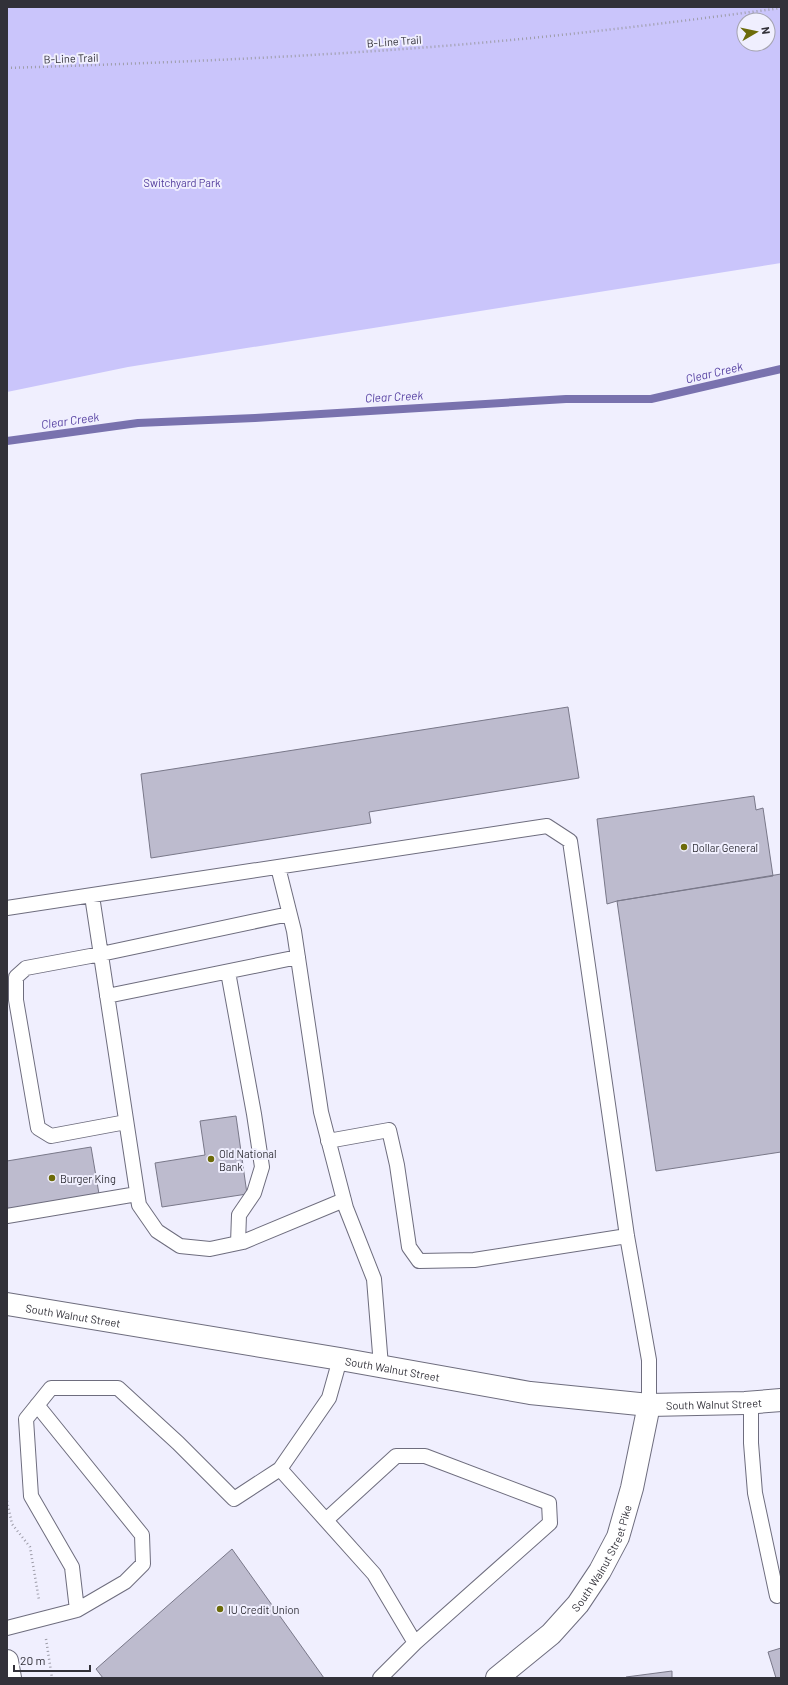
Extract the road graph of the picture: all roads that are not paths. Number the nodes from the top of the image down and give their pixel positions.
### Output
1 (278, 867) junction
2 (92, 896) junction
3 (7, 908) edge
4 (289, 914) junction
5 (101, 954) junction
6 (298, 958) junction
7 (26, 968) junction
8 (7, 972) edge
9 (228, 972) junction
10 (107, 996) junction
11 (126, 1122) junction
12 (328, 1141) junction
13 (137, 1194) junction
14 (344, 1200) junction
15 (7, 1216) edge
16 (627, 1236) junction
17 (238, 1244) junction
18 (7, 1304) edge
19 (340, 1359) junction
20 (381, 1366) junction
21 (781, 1400) edge
22 (751, 1402) junction
23 (37, 1405) junction
24 (649, 1405) junction
25 (280, 1470) junction
26 (326, 1520) junction
27 (777, 1596) dead end
28 (77, 1610) junction
29 (7, 1628) edge
30 (414, 1643) junction
31 (7, 1661) edge
32 (505, 1675) edge
33 (10, 1678) edge
34 (380, 1678) edge

1 - 2 lane
1 - 4 lane
1 - 16 lane
2 - 3 lane
2 - 5 lane
4 - 5 lane
4 - 6 lane
5 - 7 lane
5 - 10 lane
6 - 9 lane
6 - 12 lane
7 - 8 lane
7 - 11 lane
9 - 10 lane
9 - 17 lane
10 - 11 lane
11 - 13 lane
12 - 14 lane
12 - 16 lane
13 - 15 lane
13 - 17 lane
14 - 17 lane
14 - 20 lane
16 - 24 lane
18 - 19 main road, South Walnut Street
19 - 20 main road, South Walnut Street
19 - 25 lane
20 - 24 main road, South Walnut Street
21 - 22 main road, South Walnut Street
22 - 24 main road, South Walnut Street
22 - 27 lane
23 - 25 lane
23 - 28 lane
23 - 28 lane
24 - 32 main road, South Walnut Street Pike
25 - 26 lane
26 - 30 lane
26 - 30 lane
28 - 29 lane
30 - 34 lane
31 - 33 main road

